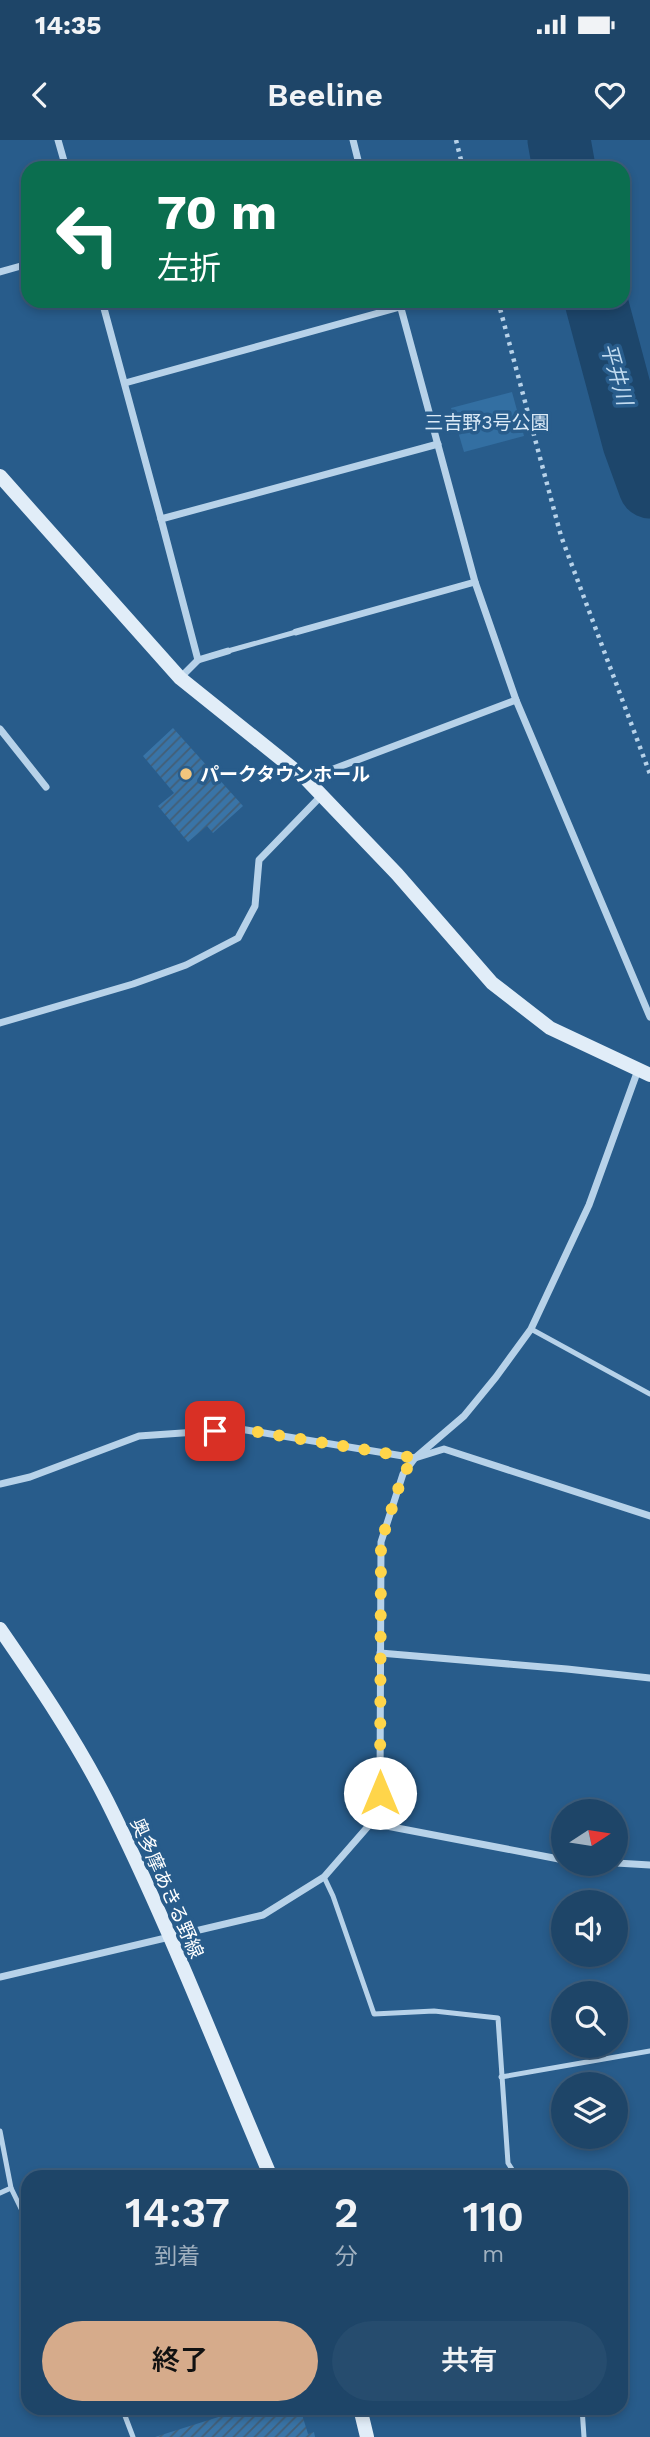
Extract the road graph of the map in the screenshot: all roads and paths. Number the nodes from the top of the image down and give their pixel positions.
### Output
1 (58, 140) edge
2 (353, 140) edge
3 (456, 140) edge
4 (64, 161) edge
5 (358, 161) edge
6 (461, 161) edge
7 (21, 266) edge
8 (0, 272) edge
9 (104, 308) edge
10 (385, 308) edge
11 (400, 308) edge
12 (500, 308) edge
13 (125, 383) junction
14 (438, 444) junction
15 (0, 476) edge
16 (161, 519) junction
17 (475, 582) junction
18 (296, 632) joint
19 (228, 651) joint
20 (198, 660) junction
21 (180, 678) junction
22 (516, 700) junction
23 (0, 729) edge
24 (650, 774) edge
25 (306, 779) junction
26 (46, 787) dead end
27 (323, 795) junction
28 (650, 1017) edge
29 (0, 1023) edge
30 (644, 1072) edge
31 (531, 1329) junction
32 (650, 1394) edge
33 (415, 1458) junction
34 (0, 1484) edge
35 (650, 1516) edge
36 (0, 1629) edge
37 (380, 1653) junction
38 (650, 1678) edge
39 (371, 1824) junction
40 (551, 1858) edge
41 (628, 1864) edge
42 (650, 1865) edge
43 (324, 1877) junction
44 (169, 1938) junction
45 (0, 1977) edge
46 (650, 2051) edge
47 (501, 2077) junction
48 (0, 2132) edge
49 (268, 2170) edge
50 (512, 2170) edge
51 (11, 2188) junction
52 (0, 2193) edge
53 (21, 2209) edge
54 (125, 2415) edge
55 (362, 2415) edge
56 (582, 2415) edge
57 (133, 2437) edge
58 (368, 2437) edge
59 (584, 2437) edge

1 - 4 street
2 - 5 street
3 - 6 path
7 - 8 street
9 - 13 street
10 - 13 street
11 - 14 street
12 - 24 path
13 - 16 street
14 - 16 street
14 - 17 street
15 - 21 street
16 - 20 street
17 - 18 street
17 - 22 street
18 - 19 lane
19 - 20 street
20 - 21 street
21 - 25 street
22 - 25 street
22 - 28 street
23 - 26 street
25 - 27 street
27 - 29 street
27 - 30 street
30 - 31 street
31 - 32 lane
31 - 33 street
33 - 34 street
33 - 35 street
33 - 37 street
36 - 44 street, 奥多摩あきる野線
37 - 38 street
37 - 39 street
39 - 40 street
39 - 43 street
41 - 42 street
43 - 44 street
43 - 47 lane
44 - 45 street
44 - 49 street, 奥多摩あきる野線
46 - 47 lane
47 - 50 lane
48 - 51 lane
51 - 52 lane
51 - 53 lane
54 - 57 lane
55 - 58 street
56 - 59 lane

